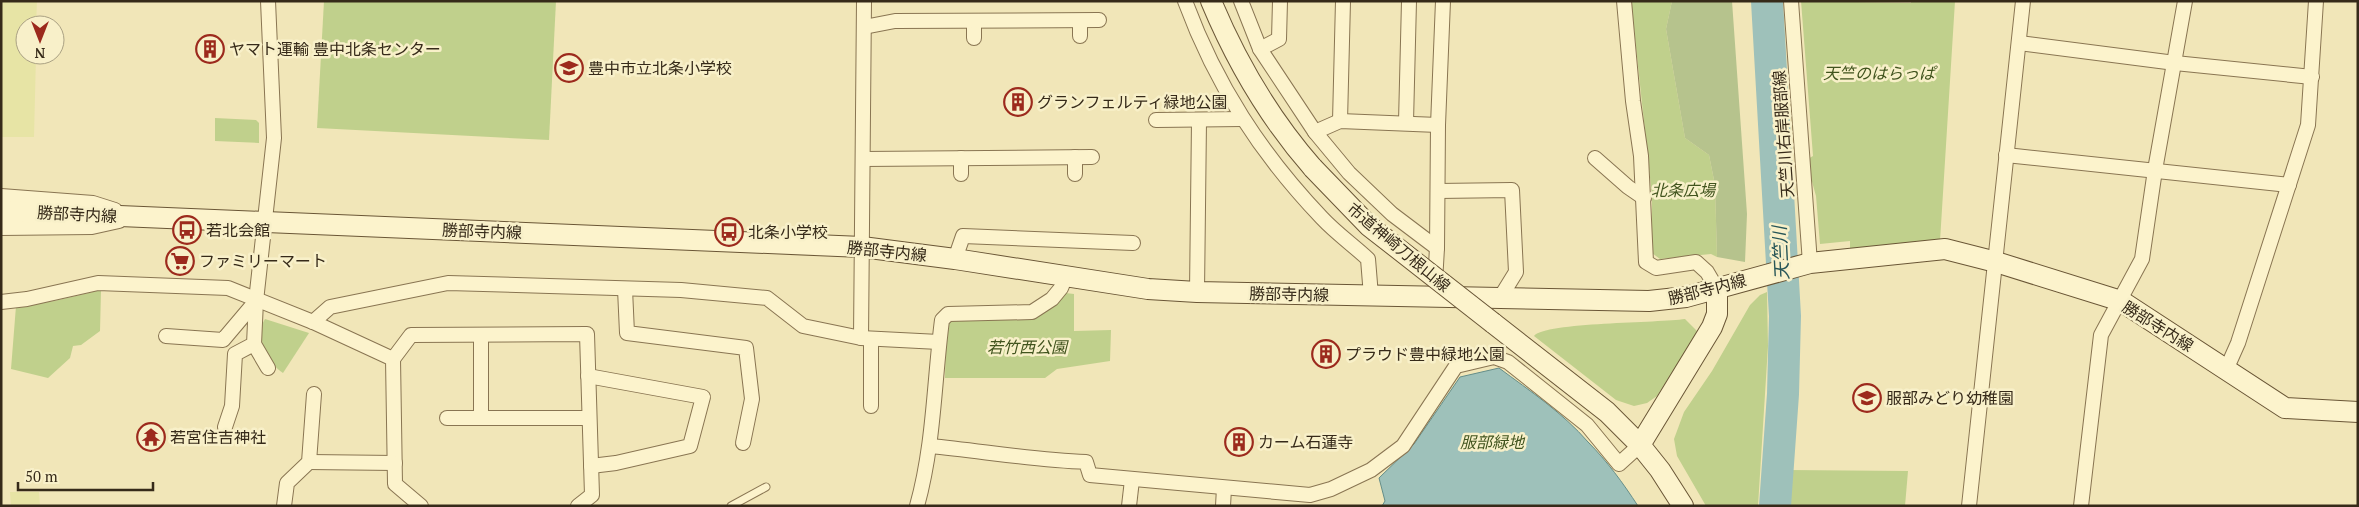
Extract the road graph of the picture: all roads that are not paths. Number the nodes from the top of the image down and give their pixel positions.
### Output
1 (268, 1) edge
2 (864, 1) edge
3 (1185, 1) edge
4 (1211, 1) edge
5 (1241, 1) edge
6 (1280, 1) edge
7 (1343, 1) edge
8 (1410, 1) edge
9 (1443, 1) edge
10 (1624, 1) edge
11 (1791, 1) edge
12 (2023, 1) edge
13 (2185, 1) edge
14 (2316, 1) edge
15 (1098, 20) dead end
16 (974, 21) junction
17 (1080, 21) junction
18 (864, 27) junction
19 (1080, 36) dead end
20 (974, 38) dead end
21 (2019, 43) junction
22 (1260, 49) junction
23 (2175, 63) junction
24 (2312, 77) junction
25 (1242, 119) junction
26 (1156, 120) dead end
27 (1199, 121) junction
28 (1340, 121) junction
29 (1406, 122) junction
30 (1438, 125) junction
31 (1315, 132) junction
32 (2006, 156) junction
33 (1075, 157) junction
34 (1092, 157) dead end
35 (961, 158) junction
36 (1595, 158) dead end
37 (863, 159) junction
38 (2155, 170) junction
39 (961, 174) dead end
40 (1075, 174) dead end
41 (2289, 185) junction
42 (1438, 191) junction
43 (1, 196) edge
44 (1644, 198) junction
45 (1, 211) edge
46 (137, 218) junction
47 (265, 222) junction
48 (1, 228) edge
49 (1133, 243) dead end
50 (862, 247) junction
51 (1437, 248) junction
52 (955, 258) junction
53 (1996, 262) junction
54 (1805, 264) junction
55 (1066, 276) junction
56 (625, 289) junction
57 (1716, 289) junction
58 (1197, 292) junction
59 (1371, 296) junction
60 (1434, 297) junction
61 (1500, 298) junction
62 (256, 301) junction
63 (2121, 301) junction
64 (1, 302) edge
65 (313, 322) junction
66 (481, 335) junction
67 (166, 336) dead end
68 (866, 339) junction
69 (939, 342) junction
70 (254, 344) junction
71 (393, 358) junction
72 (268, 368) dead end
73 (2226, 370) junction
74 (588, 376) junction
75 (314, 394) dead end
76 (871, 406) dead end
77 (2358, 412) edge
78 (447, 418) dead end
79 (482, 418) junction
80 (589, 418) junction
81 (225, 426) dead end
82 (743, 443) dead end
83 (1640, 445) junction
84 (930, 446) junction
85 (309, 462) junction
86 (396, 463) junction
87 (591, 466) junction
88 (1132, 480) junction
89 (766, 487) dead end
90 (1224, 488) junction
91 (284, 506) edge
92 (421, 506) edge
93 (578, 506) edge
94 (731, 506) edge
95 (917, 506) edge
96 (1129, 506) edge
97 (1223, 506) edge
98 (1683, 506) edge
99 (1969, 506) edge
100 (2082, 506) edge

1 - 47 street
2 - 18 street
3 - 25 street
4 - 83 street, 市道神崎刀根山線, bridge
5 - 22 street
6 - 22 street
7 - 28 street
8 - 29 street
9 - 30 street
10 - 44 street
11 - 54 street, 天竺川右岸服部線
12 - 21 street
13 - 23 street
14 - 24 street
15 - 17 street
16 - 17 street
16 - 18 street
16 - 20 street
17 - 19 street
18 - 37 street
21 - 23 street
21 - 32 street
22 - 31 street
23 - 24 street
23 - 38 street
24 - 41 street
25 - 27 street
25 - 59 street
26 - 27 street
27 - 58 street
28 - 29 street
28 - 31 street
29 - 30 street
30 - 42 street
31 - 51 street
32 - 38 street
32 - 53 street
33 - 34 street
33 - 35 street
33 - 40 street
35 - 37 street
35 - 39 street
36 - 44 street
37 - 50 street
38 - 41 street
38 - 63 street
41 - 73 street
42 - 51 street
42 - 61 street
43 - 46 street
44 - 57 street
45 - 46 street, 勝部寺内線
46 - 47 street, 勝部寺内線
46 - 48 street
47 - 50 street, 勝部寺内線
47 - 62 street
49 - 52 street
50 - 52 street, 勝部寺内線
50 - 68 street
51 - 60 street
52 - 55 street, 勝部寺内線
53 - 54 street, 勝部寺内線
53 - 63 street, 勝部寺内線
53 - 99 street
54 - 57 street, 勝部寺内線
55 - 58 street, 勝部寺内線
55 - 69 street
56 - 65 street
56 - 68 street
56 - 82 street
57 - 61 street, 勝部寺内線
57 - 83 street
58 - 59 street, 勝部寺内線
59 - 60 street, 勝部寺内線
60 - 61 street, 勝部寺内線
62 - 64 street
62 - 65 street
62 - 67 street
62 - 70 street
63 - 73 street, 勝部寺内線
63 - 100 street
65 - 71 street
66 - 71 street
66 - 74 street
66 - 79 street
68 - 69 street
68 - 76 street
69 - 84 street
70 - 72 street
70 - 81 street
71 - 86 street
73 - 77 street, 勝部寺内線
74 - 80 street
74 - 87 street
75 - 85 street
78 - 79 street
79 - 80 street
80 - 87 street
83 - 90 street
83 - 98 street, 市道神崎刀根山線
84 - 88 street
84 - 95 street
85 - 86 street
85 - 91 street
86 - 92 street
87 - 93 street
88 - 90 street
88 - 96 street
89 - 94 lane
90 - 97 street

